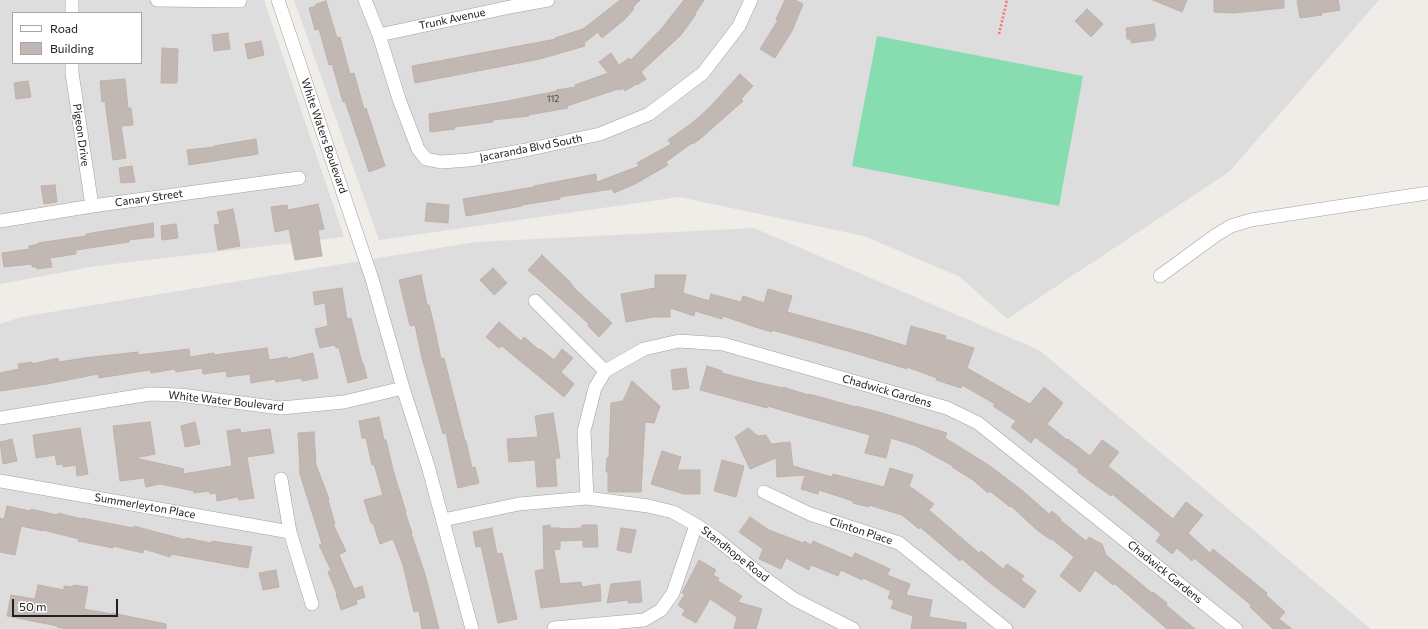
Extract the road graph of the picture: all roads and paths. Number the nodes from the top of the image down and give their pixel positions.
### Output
1 (72, 0) edge
2 (156, 0) edge
3 (278, 0) edge
4 (365, 0) edge
5 (548, 0) edge
6 (751, 0) edge
7 (1007, 0) edge
8 (240, 1) edge
9 (514, 3) edge
10 (72, 12) edge
11 (1000, 34) dead end
12 (379, 35) junction
13 (72, 64) edge
14 (299, 178) dead end
15 (1428, 193) edge
16 (92, 206) junction
17 (0, 221) edge
18 (1160, 276) dead end
19 (535, 301) dead end
20 (605, 371) junction
21 (403, 388) junction
22 (0, 418) edge
23 (281, 479) dead end
24 (0, 481) edge
25 (764, 492) dead end
26 (587, 498) junction
27 (443, 520) junction
28 (696, 524) junction
29 (290, 532) junction
30 (312, 604) dead end
31 (554, 628) dead end
32 (472, 629) edge
33 (853, 629) edge
34 (1006, 629) edge
35 (1236, 629) edge

1 - 10 street
2 - 8 street
3 - 21 street, White Waters Boulevard
4 - 12 street, Jacaranda Blvd South
5 - 9 street, Trunk Avenue
6 - 12 street, Jacaranda Blvd South
7 - 11 path
9 - 12 street, Trunk Avenue
13 - 16 street, Pigeon Drive
14 - 16 street, Canary Street
15 - 18 street
16 - 17 street, Canary Street
19 - 20 street
20 - 26 street
20 - 35 street, Chadwick Gardens
21 - 22 street, White Water Boulevard
21 - 27 street, White Waters Boulevard
23 - 29 street
24 - 29 street, Summerleyton Place
25 - 34 street, Clinton Place
26 - 27 street, Standhope Road
26 - 28 street, Standhope Road
27 - 32 street, White Waters Boulevard
28 - 31 street
28 - 33 street, Standhope Road
29 - 30 street

